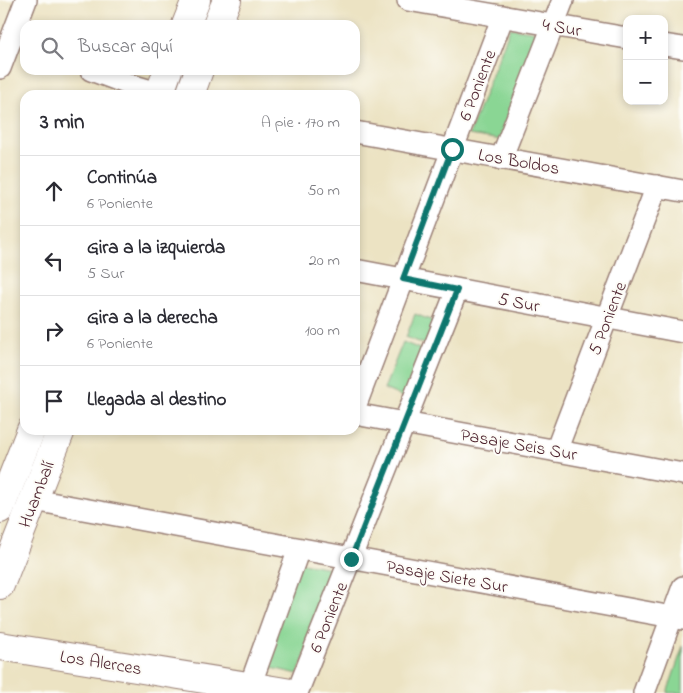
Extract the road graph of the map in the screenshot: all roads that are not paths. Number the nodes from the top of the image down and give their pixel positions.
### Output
1 (26, 0) edge
2 (196, 0) edge
3 (227, 0) edge
4 (408, 0) edge
5 (563, 0) edge
6 (503, 16) junction
7 (188, 20) edge
8 (219, 20) edge
9 (553, 25) junction
10 (623, 37) edge
11 (12, 40) edge
12 (668, 46) edge
13 (683, 48) edge
14 (0, 68) edge
15 (105, 75) edge
16 (198, 75) edge
17 (163, 88) edge
18 (192, 90) edge
19 (360, 133) edge
20 (452, 149) junction
21 (502, 159) junction
22 (657, 186) junction
23 (683, 191) edge
24 (360, 271) edge
25 (403, 279) junction
26 (457, 290) junction
27 (607, 318) junction
28 (683, 332) edge
29 (360, 394) edge
30 (360, 415) edge
31 (405, 423) junction
32 (29, 435) edge
33 (59, 435) edge
34 (556, 451) junction
35 (683, 474) edge
36 (34, 500) junction
37 (0, 509) edge
38 (299, 550) junction
39 (351, 559) junction
40 (0, 585) edge
41 (683, 587) edge
42 (678, 618) edge
43 (0, 646) edge
44 (250, 686) junction
45 (291, 693) edge
46 (298, 693) edge
47 (644, 693) edge

1 - 11 street
2 - 7 street
3 - 8 street
4 - 6 street, 4 Sur
5 - 9 street
6 - 9 street, 4 Sur
6 - 20 street, 6 Poniente
9 - 10 street, 4 Sur
9 - 21 street
11 - 14 street
12 - 13 street
15 - 17 street
16 - 18 street
19 - 20 street, Los Boldos
20 - 21 street, Los Boldos
20 - 25 street, 6 Poniente
21 - 22 street, Los Boldos
22 - 23 street, Los Boldos
22 - 27 street, 5 Poniente
24 - 25 street, 5 Sur
25 - 26 street, 5 Sur
25 - 29 street, 6 Poniente
26 - 27 street, 5 Sur
26 - 31 street, 6 Poniente
27 - 28 street, 5 Sur
27 - 34 street, 5 Poniente
30 - 31 street, Pasaje Seis Sur
31 - 34 street, Pasaje Seis Sur
31 - 39 street, 6 Poniente
32 - 37 street, Huambalí
33 - 36 street, Huambalí
34 - 35 street, Pasaje Seis Sur
36 - 38 street, Pasaje Siete Sur
36 - 40 street, Huambalí
38 - 39 street, Pasaje Siete Sur
38 - 44 street
39 - 42 street, Pasaje Siete Sur
39 - 46 street, 6 Poniente
41 - 42 street
42 - 47 street
43 - 44 street, Los Alerces
44 - 45 street, Los Alerces

